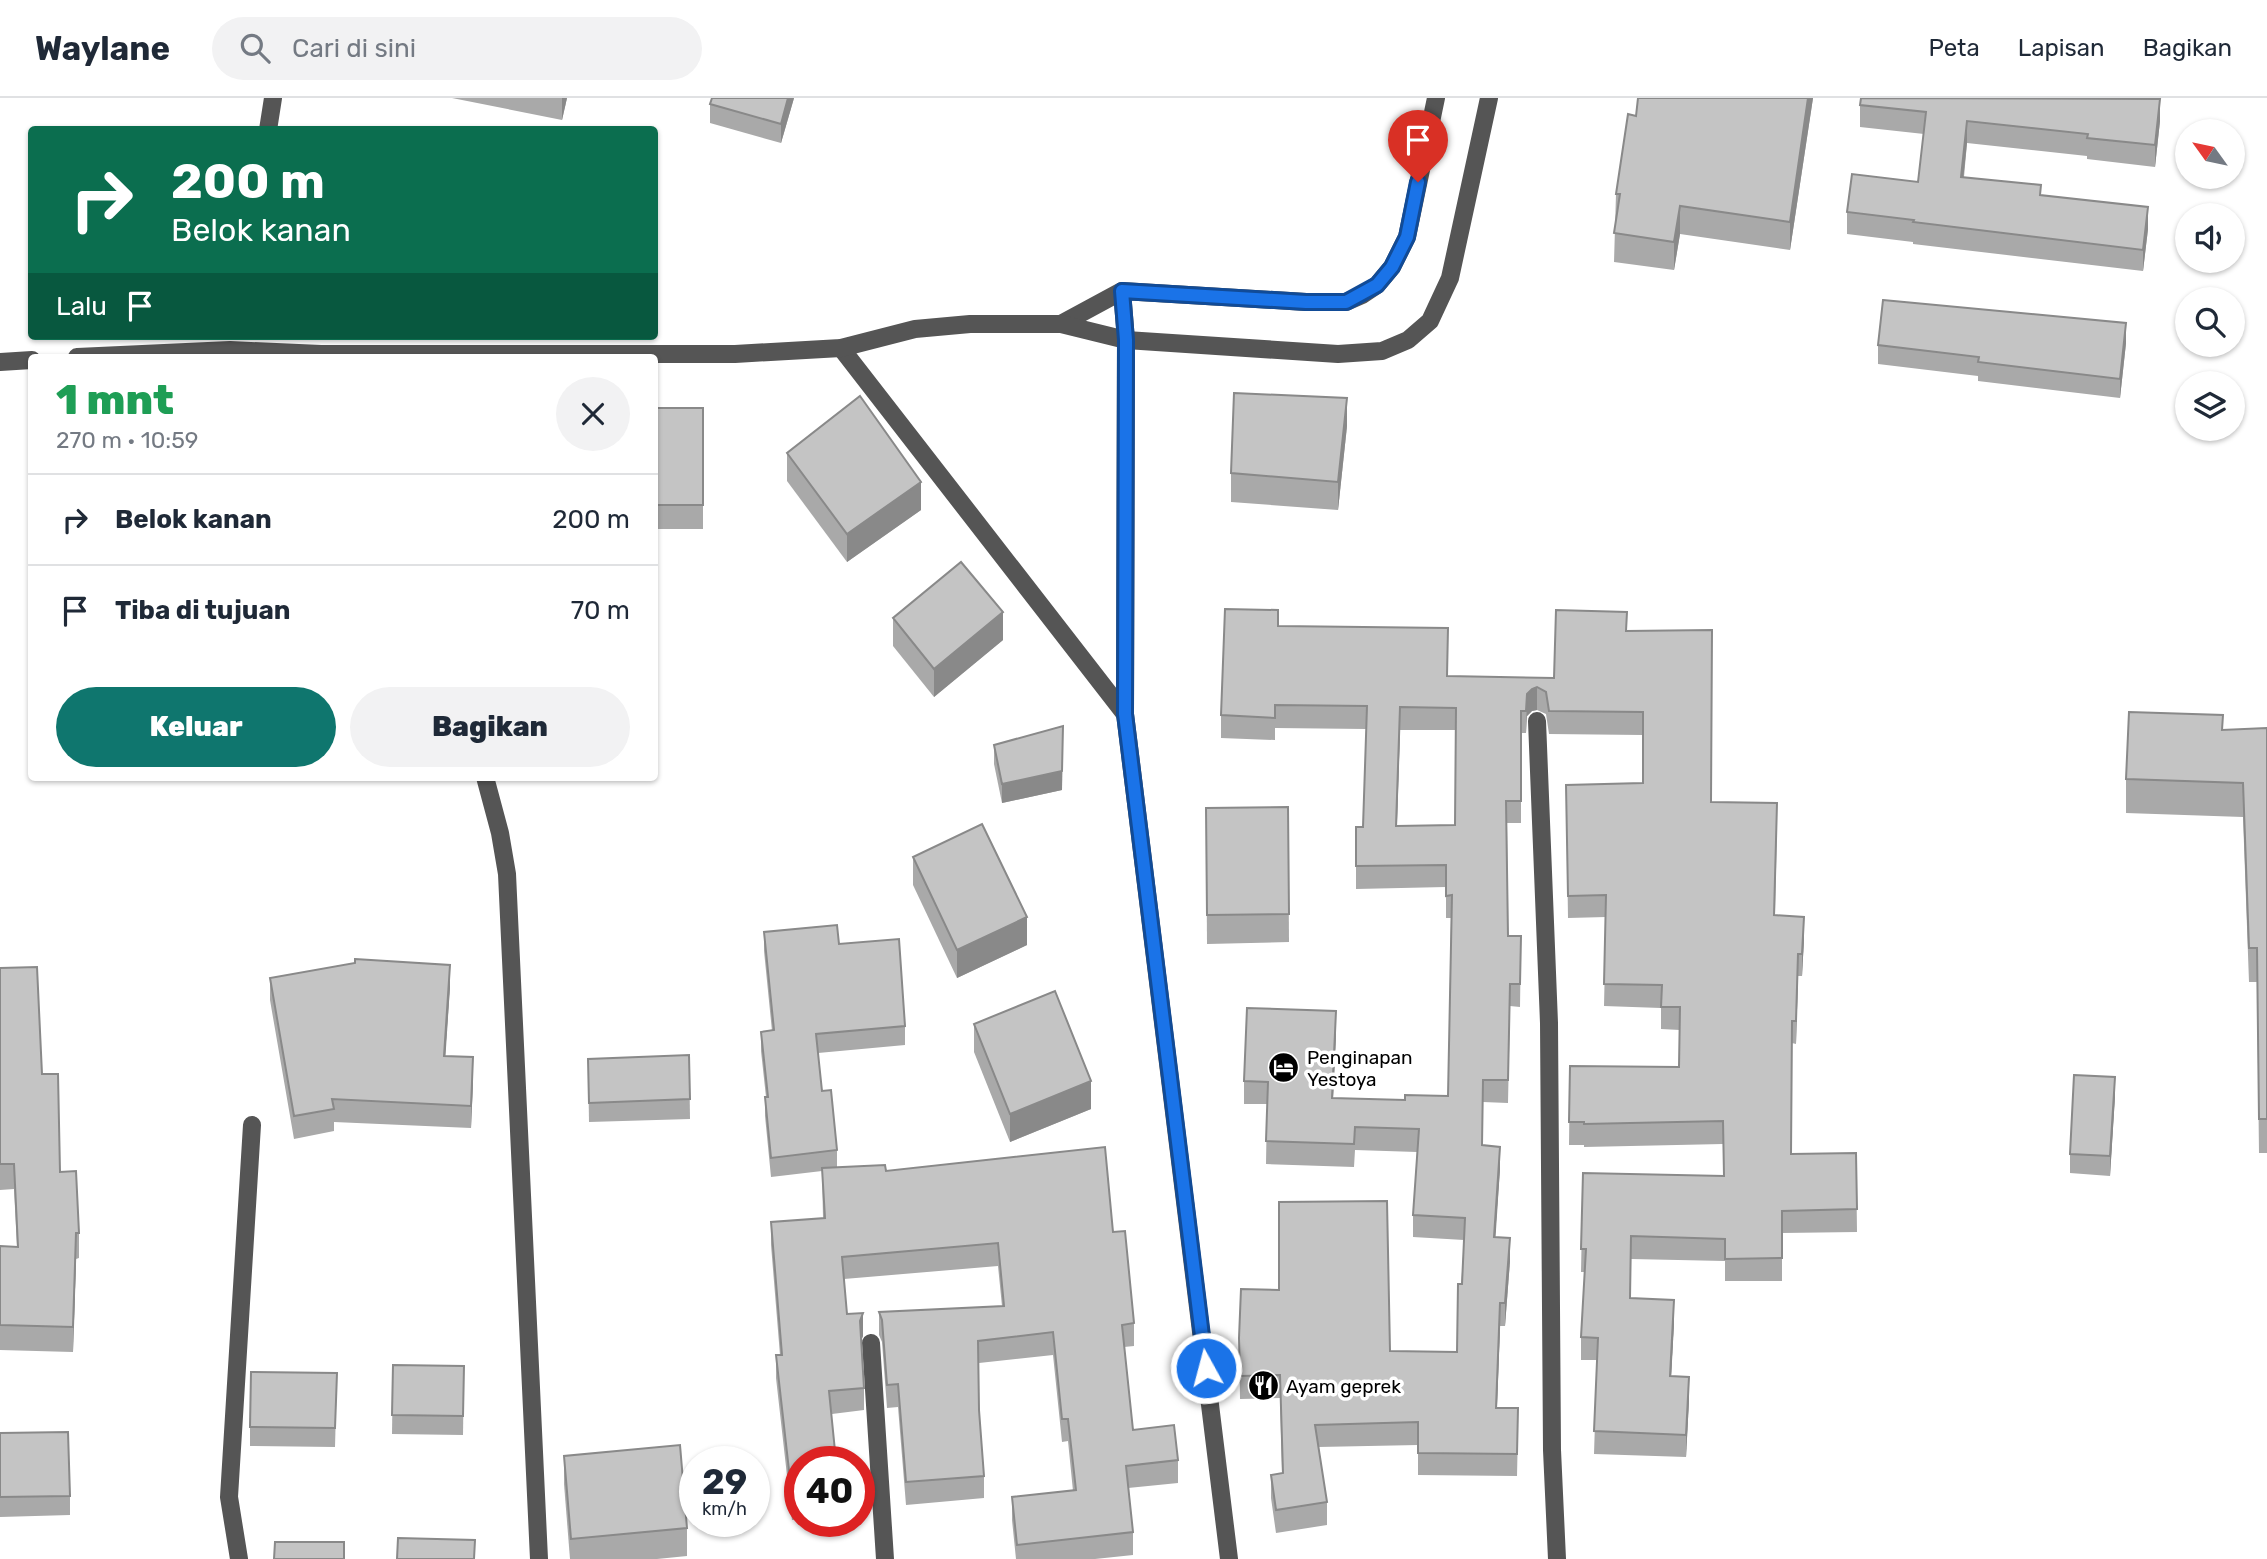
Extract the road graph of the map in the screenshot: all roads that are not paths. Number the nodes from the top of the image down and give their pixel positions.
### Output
1 (273, 98) edge
2 (1436, 98) edge
3 (1489, 98) edge
4 (269, 126) edge
5 (1122, 291) junction
6 (1061, 324) junction
7 (1126, 340) junction
8 (231, 343) edge
9 (841, 348) junction
10 (110, 354) edge
11 (321, 354) edge
12 (658, 354) edge
13 (28, 360) edge
14 (0, 362) edge
15 (1125, 714) junction
16 (1537, 721) dead end
17 (486, 781) edge
18 (252, 1125) dead end
19 (871, 1343) dead end
20 (239, 1559) edge
21 (539, 1559) edge
22 (885, 1559) edge
23 (1229, 1559) edge
24 (1557, 1559) edge

1 - 4 street
2 - 5 street
3 - 7 street
5 - 6 street
5 - 7 street
6 - 7 street
6 - 9 street
7 - 15 street
8 - 10 street
8 - 11 street
9 - 12 street
9 - 15 street
13 - 14 street
15 - 23 street
16 - 24 street
17 - 21 street
18 - 20 street
19 - 22 street

